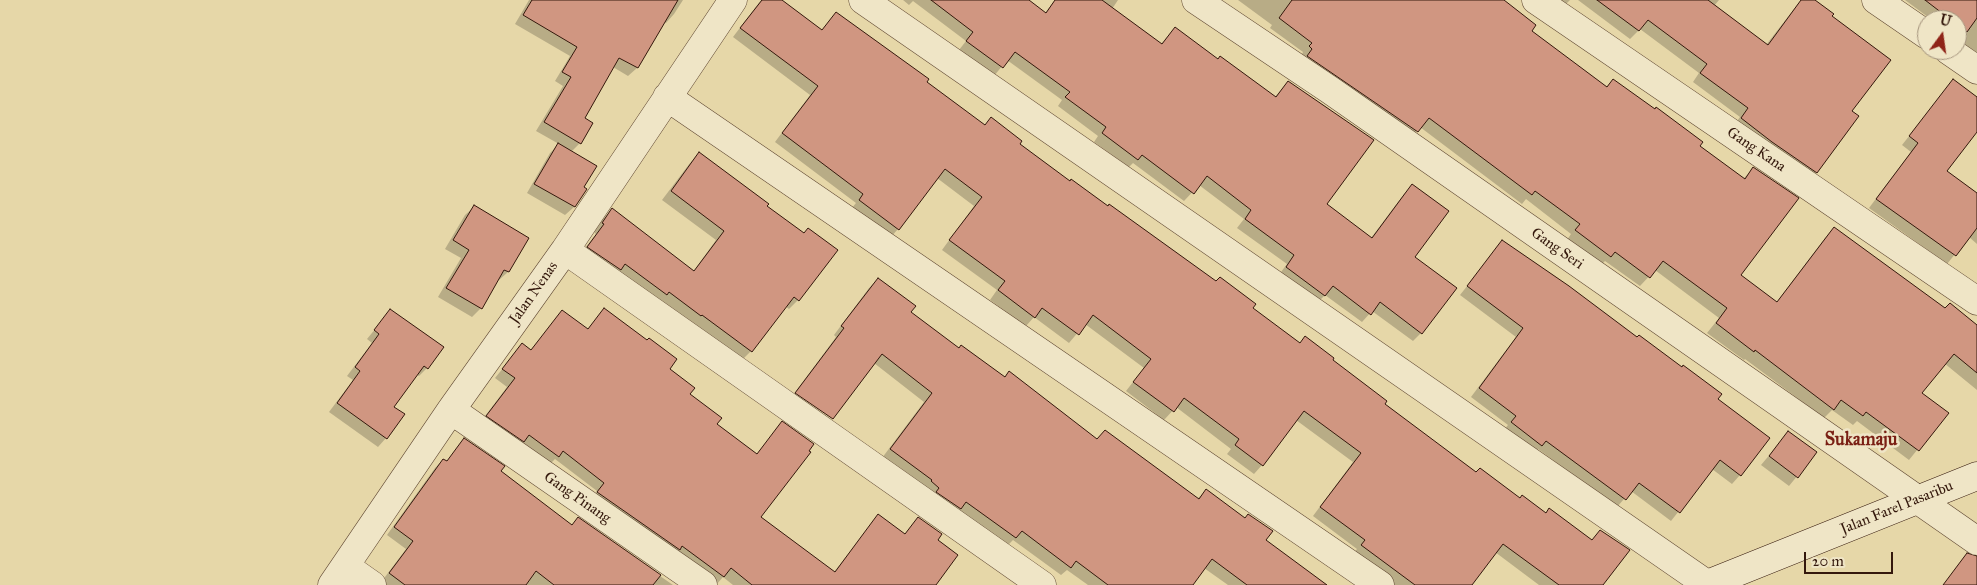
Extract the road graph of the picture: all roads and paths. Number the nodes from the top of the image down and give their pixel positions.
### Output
1 (733, 0) edge
2 (863, 0) edge
3 (1196, 0) edge
4 (1536, 0) edge
5 (1876, 0) edge
6 (1917, 28) edge
7 (1962, 60) edge
8 (1977, 70) edge
9 (668, 97) junction
10 (565, 250) junction
11 (1977, 301) edge
12 (451, 410) junction
13 (1977, 476) edge
14 (1917, 500) junction
15 (1977, 541) edge
16 (339, 575) edge
17 (372, 585) edge
18 (703, 585) edge
19 (1042, 585) edge
20 (1380, 585) edge
21 (1707, 585) edge

1 - 9 street, Jalan Nenas
2 - 21 street
3 - 14 street, Gang Seri
4 - 11 street, Gang Kana
5 - 6 street
7 - 8 street
9 - 10 street, Jalan Nenas
9 - 20 street
10 - 12 street, Jalan Nenas
10 - 19 street
12 - 16 street, Jalan Nenas
12 - 18 street, Gang Pinang
13 - 14 street, Jalan Farel Pasaribu
14 - 15 street, Gang Seri
14 - 21 street, Jalan Farel Pasaribu
16 - 17 street

